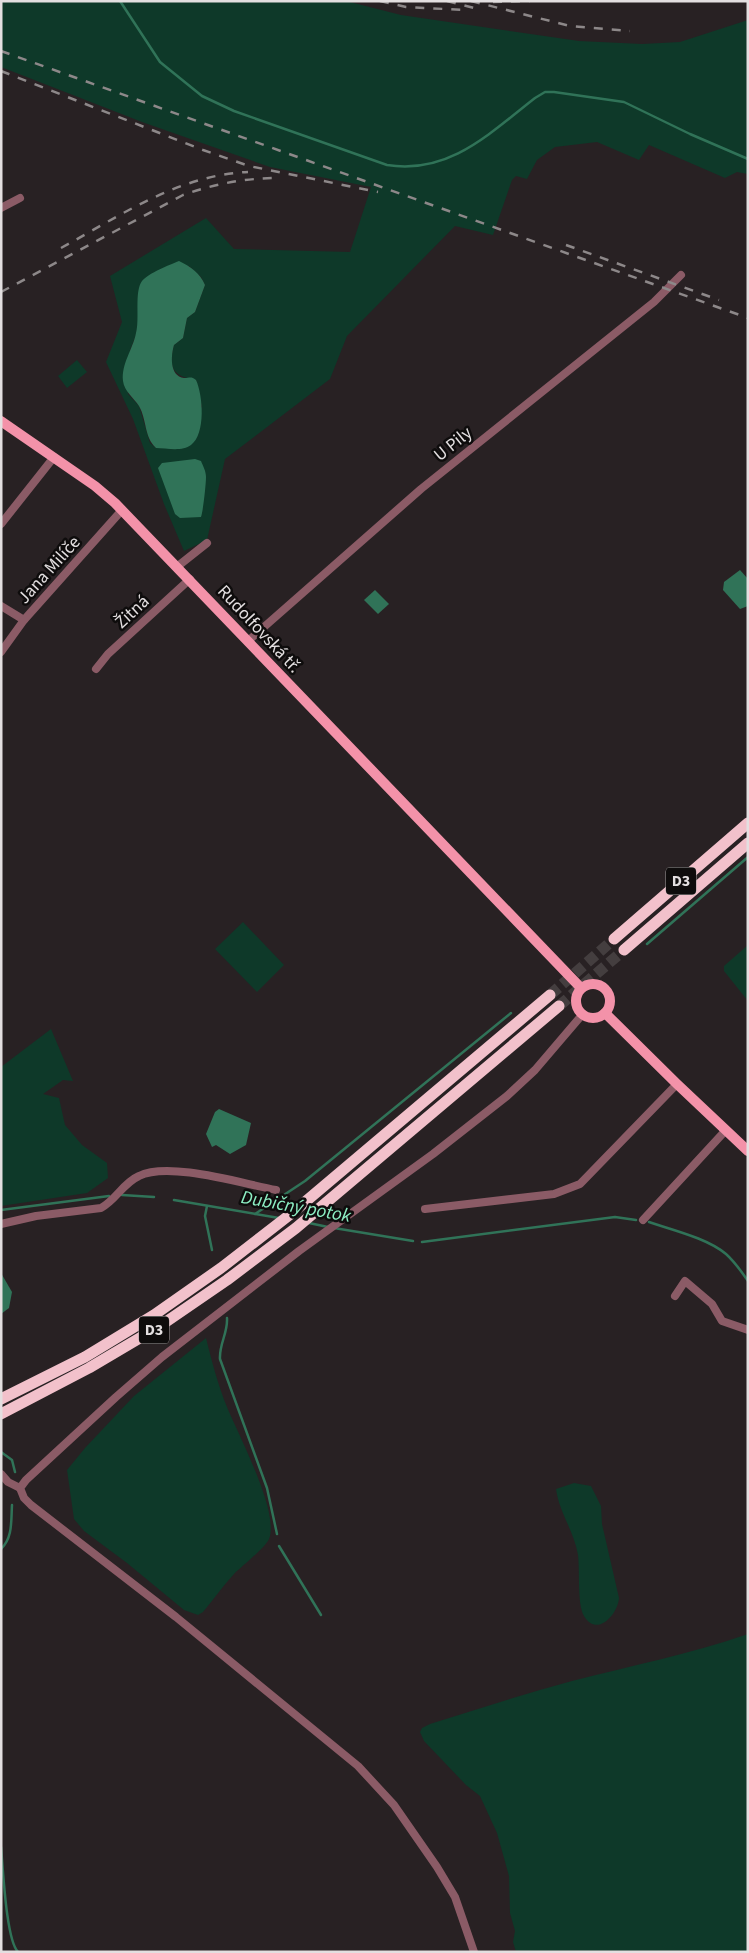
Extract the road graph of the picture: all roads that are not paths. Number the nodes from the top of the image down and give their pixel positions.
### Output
1 (20, 198) dead end
2 (1, 208) edge
3 (681, 275) dead end
4 (1, 421) edge
5 (54, 457) junction
6 (122, 510) junction
7 (1, 524) edge
8 (207, 543) dead end
9 (178, 566) junction
10 (190, 579) junction
11 (1, 606) edge
12 (24, 620) junction
13 (248, 641) junction
14 (1, 652) edge
15 (96, 669) dead end
16 (748, 823) edge
17 (748, 844) edge
18 (614, 939) tunnel mouth
19 (624, 950) tunnel mouth
20 (581, 988) junction
21 (550, 994) tunnel mouth
22 (559, 1006) tunnel mouth
23 (605, 1013) junction
24 (582, 1015) junction
25 (677, 1084) junction
26 (726, 1130) junction
27 (748, 1151) edge
28 (276, 1190) dead end
29 (425, 1209) dead end
30 (644, 1220) dead end
31 (1, 1224) edge
32 (674, 1296) dead end
33 (748, 1330) edge
34 (1, 1399) edge
35 (1, 1414) edge
36 (1, 1474) edge
37 (20, 1488) junction
38 (474, 1952) edge

1 - 2 street
3 - 13 street, U Pily
4 - 5 main road, Rudolfovská tř.
5 - 6 main road, Rudolfovská tř.
5 - 7 street
6 - 9 main road, Rudolfovská tř.
6 - 12 street, Jana Milíče
8 - 9 street
9 - 10 main road, Rudolfovská tř.
10 - 13 main road, Rudolfovská tř.
10 - 15 street, Žitná
11 - 12 street
12 - 14 street, Jana Milíče
13 - 20 main road, Rudolfovská tř.
16 - 18 highway, D3
17 - 19 highway, D3
20 - 23 main road
20 - 24 main road
21 - 34 highway, D3
22 - 35 highway, D3
23 - 24 main road
23 - 25 main road
24 - 37 street
25 - 26 main road
25 - 29 street
26 - 27 main road
26 - 30 street
28 - 31 street
32 - 33 street
36 - 37 street
37 - 38 street

